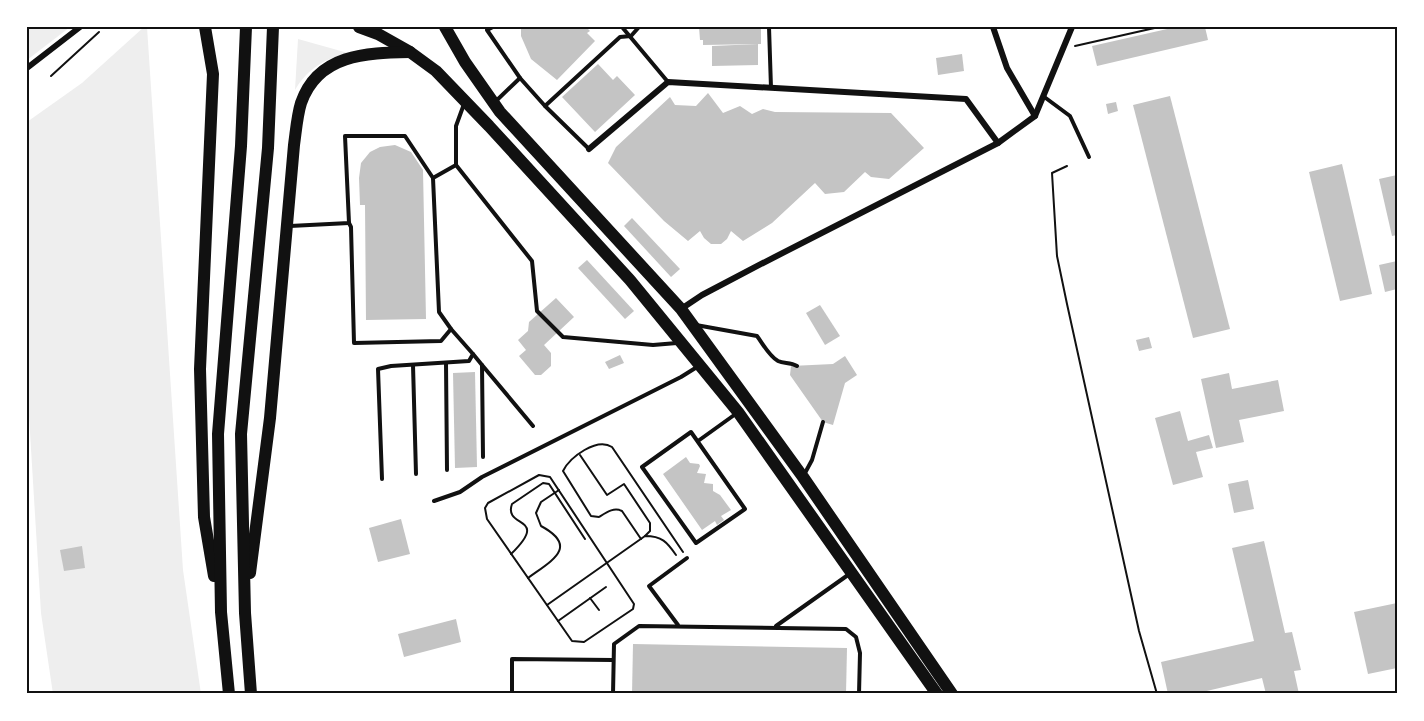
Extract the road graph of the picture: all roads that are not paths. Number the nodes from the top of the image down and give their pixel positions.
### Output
1 (80, 27) edge
2 (205, 27) edge
3 (246, 27) edge
4 (273, 27) edge
5 (359, 27) edge
6 (445, 27) edge
7 (494, 27) edge
8 (622, 27) edge
9 (639, 27) edge
10 (769, 27) edge
11 (993, 27) edge
12 (1072, 27) edge
13 (486, 29) edge
14 (631, 36) junction
15 (410, 52) junction
16 (27, 68) edge
17 (519, 78) junction
18 (668, 81) junction
19 (771, 88) junction
20 (1043, 96) junction
21 (465, 101) junction
22 (493, 103) junction
23 (545, 106) junction
24 (1035, 116) junction
25 (998, 143) junction
26 (589, 149) joint
27 (1089, 157) dead end
28 (456, 165) junction
29 (433, 178) junction
30 (349, 223) junction
31 (287, 226) junction
32 (681, 309) junction
33 (692, 325) junction
34 (451, 329) junction
35 (682, 343) junction
36 (472, 354) junction
37 (446, 363) junction
38 (700, 364) junction
39 (413, 365) junction
40 (482, 365) junction
41 (797, 366) dead end
42 (738, 412) junction
43 (823, 423) dead end
44 (533, 426) dead end
45 (698, 441) junction
46 (483, 457) dead end
47 (447, 470) dead end
48 (416, 474) dead end
49 (803, 477) junction
50 (382, 479) dead end
51 (434, 501) dead end
52 (687, 558) road end
53 (851, 573) junction
54 (221, 612) junction
55 (245, 613) junction
56 (678, 626) junction
57 (776, 627) junction
58 (614, 660) junction
59 (229, 694) edge
60 (251, 694) edge
61 (512, 694) edge
62 (613, 694) edge
63 (859, 694) edge
64 (937, 694) edge
65 (952, 694) edge

1 - 16 street
2 - 54 main road
3 - 54 main road
4 - 55 main road
5 - 15 main road
6 - 22 main road
7 - 13 lane
8 - 14 lane
9 - 14 lane
10 - 19 lane
11 - 24 street
12 - 20 street
13 - 17 lane
14 - 18 lane
14 - 23 lane
15 - 21 main road
15 - 31 main road
17 - 22 lane
17 - 23 lane
18 - 19 street
18 - 26 street
19 - 25 street
20 - 24 street
20 - 27 lane
21 - 28 lane
21 - 35 main road
22 - 32 main road
23 - 26 lane
24 - 25 street
25 - 32 street
28 - 29 lane
28 - 35 lane
29 - 30 lane
29 - 34 lane
30 - 31 lane
30 - 34 lane
31 - 55 main road
32 - 33 main road
33 - 41 lane
33 - 49 main road
34 - 36 lane
35 - 38 main road
36 - 37 lane
36 - 40 lane
37 - 39 lane
37 - 47 lane
38 - 42 main road
38 - 51 lane
39 - 48 lane
39 - 50 lane
40 - 44 lane
40 - 46 lane
42 - 45 lane
42 - 53 main road
43 - 49 lane
45 - 45 lane
49 - 65 main road
52 - 56 lane
53 - 57 lane
53 - 64 main road
54 - 59 main road
55 - 60 main road
56 - 57 lane
56 - 58 lane
57 - 63 lane
58 - 61 lane
58 - 62 lane

